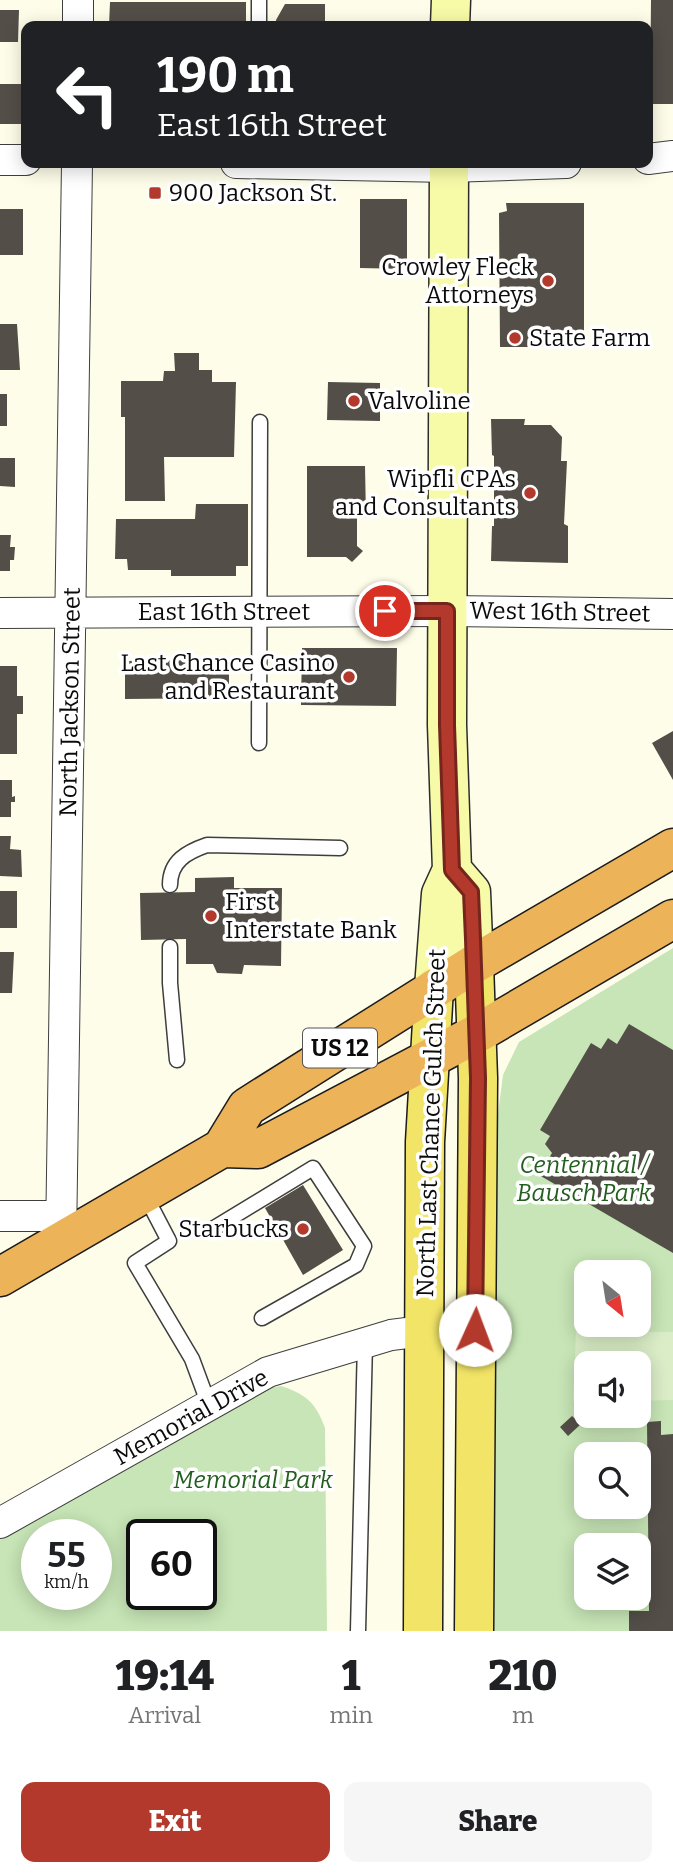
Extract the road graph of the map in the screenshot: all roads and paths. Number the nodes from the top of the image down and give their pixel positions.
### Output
1 (78, 0) edge
2 (259, 0) edge
3 (451, 0) edge
4 (78, 21) edge
5 (259, 21) edge
6 (450, 21) edge
7 (673, 156) edge
8 (653, 158) edge
9 (0, 160) edge
10 (21, 160) edge
11 (77, 168) edge
12 (449, 168) edge
13 (260, 422) dead end
14 (447, 611) junction
15 (259, 612) junction
16 (0, 613) edge
17 (72, 613) junction
18 (673, 614) edge
19 (259, 743) dead end
20 (340, 848) dead end
21 (673, 848) edge
22 (452, 870) junction
23 (170, 885) dead end
24 (673, 919) edge
25 (170, 947) dead end
26 (474, 964) junction
27 (435, 988) junction
28 (476, 1034) junction
29 (177, 1060) dead end
30 (429, 1060) junction
31 (222, 1148) junction
32 (145, 1194) junction
33 (0, 1216) edge
34 (62, 1229) junction
35 (211, 1230) dead end
36 (0, 1277) edge
37 (262, 1318) dead end
38 (475, 1330) junction
39 (423, 1331) junction
40 (365, 1341) junction
41 (209, 1405) junction
42 (0, 1522) edge
43 (358, 1631) edge
44 (423, 1631) edge
45 (474, 1631) edge

1 - 4 street
2 - 5 lane
3 - 6 main road
7 - 8 street
9 - 10 street
11 - 17 street, North Jackson Street
12 - 14 main road, North Last Chance Gulch Street
13 - 15 lane
14 - 15 street, East 16th Street
14 - 18 street, West 16th Street
14 - 22 main road, North Last Chance Gulch Street
15 - 17 street, East 16th Street
15 - 19 lane
16 - 17 street, East 16th Street
17 - 34 street, North Jackson Street
20 - 23 lane
21 - 26 highway, US 12
22 - 26 main road, North Last Chance Gulch Street
22 - 27 main road, North Last Chance Gulch Street
24 - 28 highway, US 12
25 - 29 lane
26 - 27 highway, US 12
26 - 28 main road, North Last Chance Gulch Street
27 - 30 main road, North Last Chance Gulch Street
27 - 31 highway, US 12
28 - 30 highway, US 12
28 - 38 main road, North Last Chance Gulch Street
30 - 31 highway, US 12
30 - 39 main road, North Last Chance Gulch Street
31 - 32 highway, US 12
32 - 34 highway, US 12
32 - 41 lane
33 - 34 street
34 - 36 highway, US 12
35 - 37 lane
38 - 39 street, Memorial Drive
38 - 45 main road, North Last Chance Gulch Street
39 - 40 street, Memorial Drive
39 - 44 main road, North Last Chance Gulch Street
40 - 41 street, Memorial Drive
40 - 43 lane
41 - 42 street, Memorial Drive

